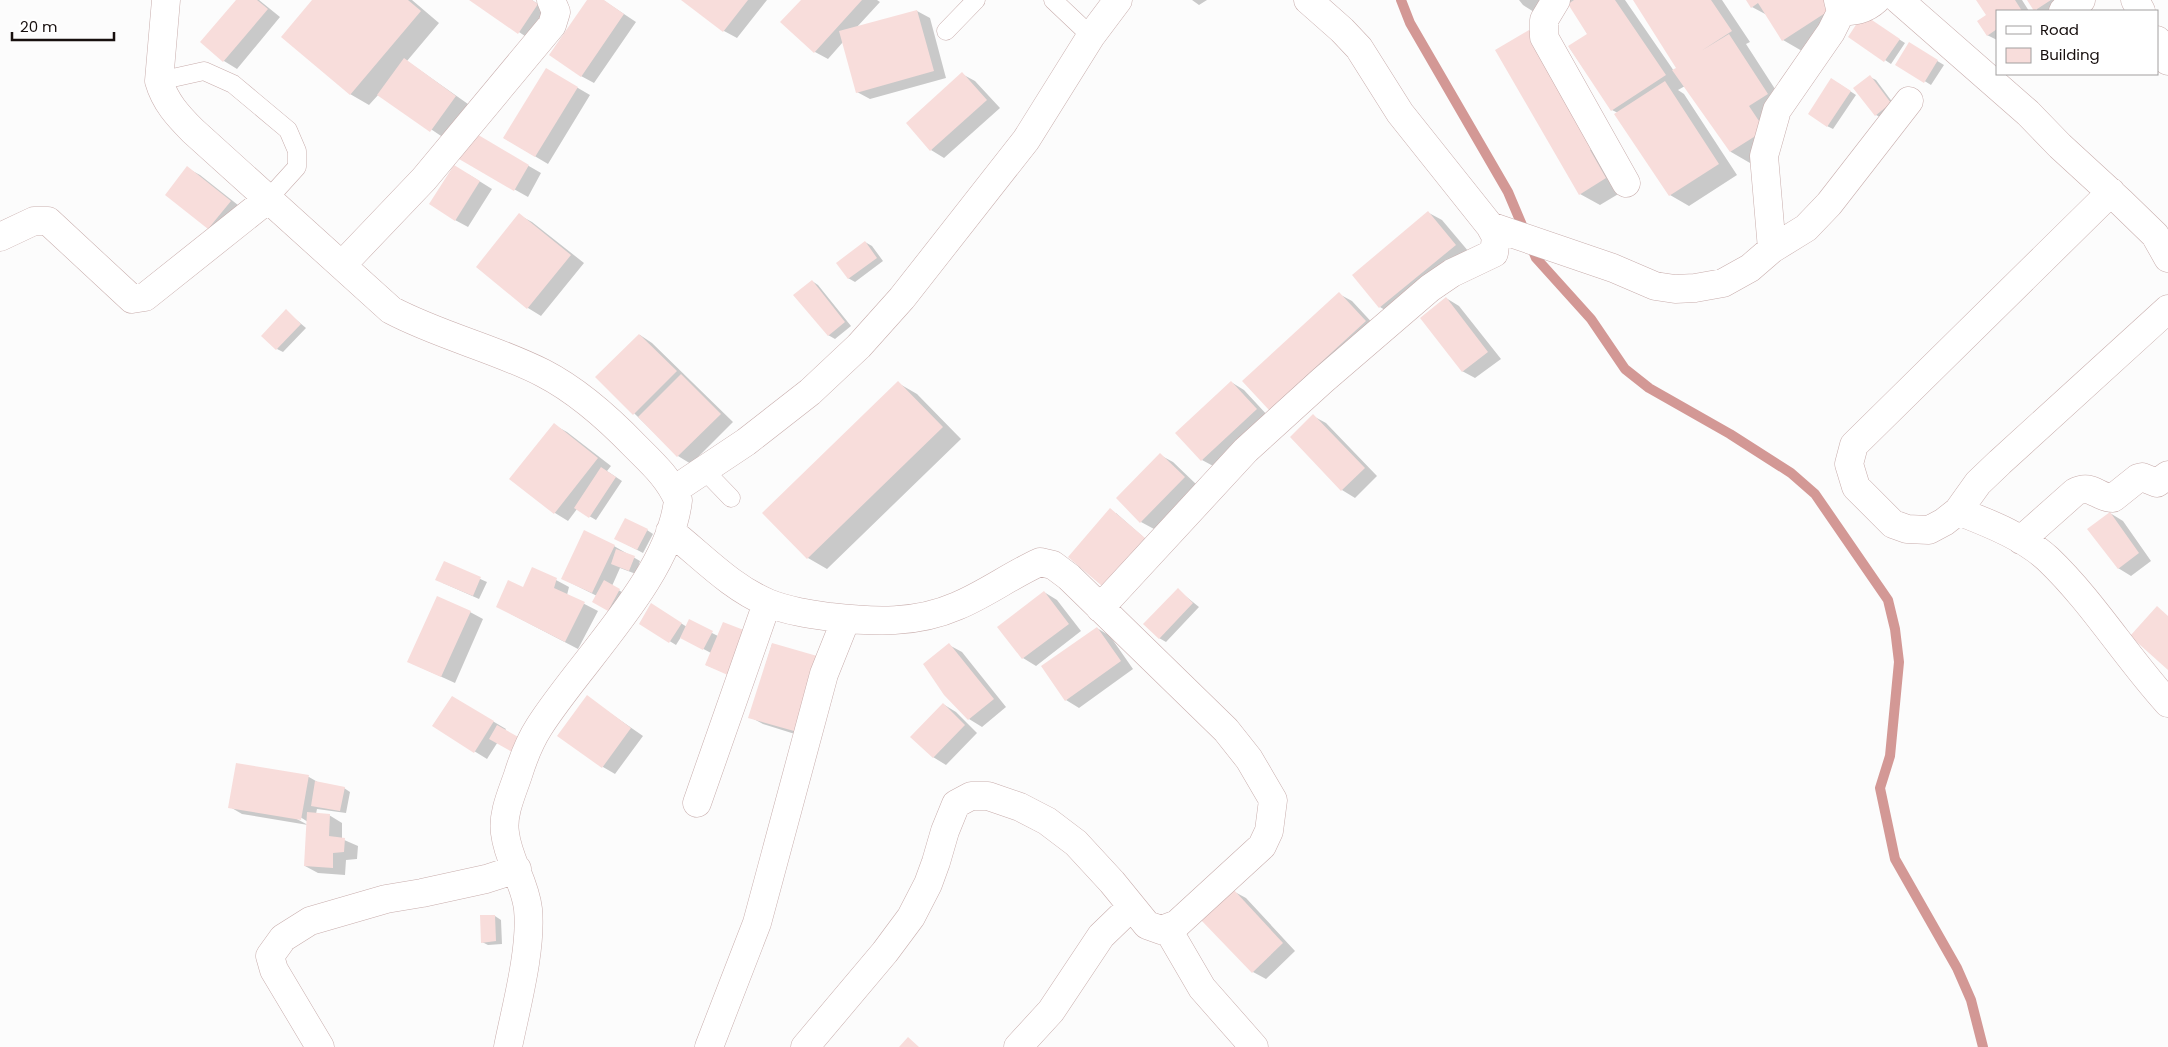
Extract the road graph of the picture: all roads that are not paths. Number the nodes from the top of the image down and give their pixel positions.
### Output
1 (166, 0) edge
2 (551, 0) edge
3 (976, 0) edge
4 (1053, 0) edge
5 (1118, 0) edge
6 (1308, 0) edge
7 (1556, 0) edge
8 (1876, 0) edge
9 (1899, 0) edge
10 (2081, 0) edge
11 (1840, 6) edge
12 (2065, 10) edge
13 (946, 31) dead end
14 (1091, 36) junction
15 (2158, 42) edge
16 (2168, 61) edge
17 (1992, 74) edge
18 (159, 81) junction
19 (1908, 100) dead end
20 (1626, 183) dead end
21 (2111, 192) junction
22 (268, 199) junction
23 (1490, 226) junction
24 (0, 237) edge
25 (1772, 249) junction
26 (2168, 258) edge
27 (342, 265) junction
28 (2168, 309) edge
29 (704, 470) junction
30 (2168, 475) edge
31 (674, 490) junction
32 (731, 498) dead end
33 (1958, 511) junction
34 (670, 531) junction
35 (2021, 540) junction
36 (767, 603) junction
37 (1100, 608) junction
38 (846, 619) junction
39 (2168, 703) edge
40 (697, 803) dead end
41 (517, 869) junction
42 (1131, 907) junction
43 (1166, 928) junction
44 (320, 1047) edge
45 (508, 1047) edge
46 (709, 1047) edge
47 (805, 1047) edge
48 (1018, 1047) edge
49 (1254, 1047) edge

1 - 18 street
2 - 27 street
3 - 13 lane
4 - 14 lane
5 - 14 street
6 - 23 street
7 - 20 street
8 - 11 street
9 - 17 street
10 - 12 street
11 - 25 street
14 - 29 street
15 - 16 street
17 - 21 street
18 - 22 street
18 - 22 lane
19 - 25 street
21 - 26 street
21 - 33 street
22 - 24 street
22 - 27 street
23 - 25 street
23 - 37 street
27 - 31 street
28 - 33 street
29 - 31 street
29 - 32 lane
30 - 35 street
31 - 34 street
33 - 35 street
34 - 36 street
34 - 41 street
35 - 39 street
36 - 38 street
36 - 40 street
37 - 38 street
37 - 43 street
38 - 46 street
41 - 44 street
41 - 45 street
42 - 43 street
42 - 47 street
42 - 48 street
43 - 49 street

